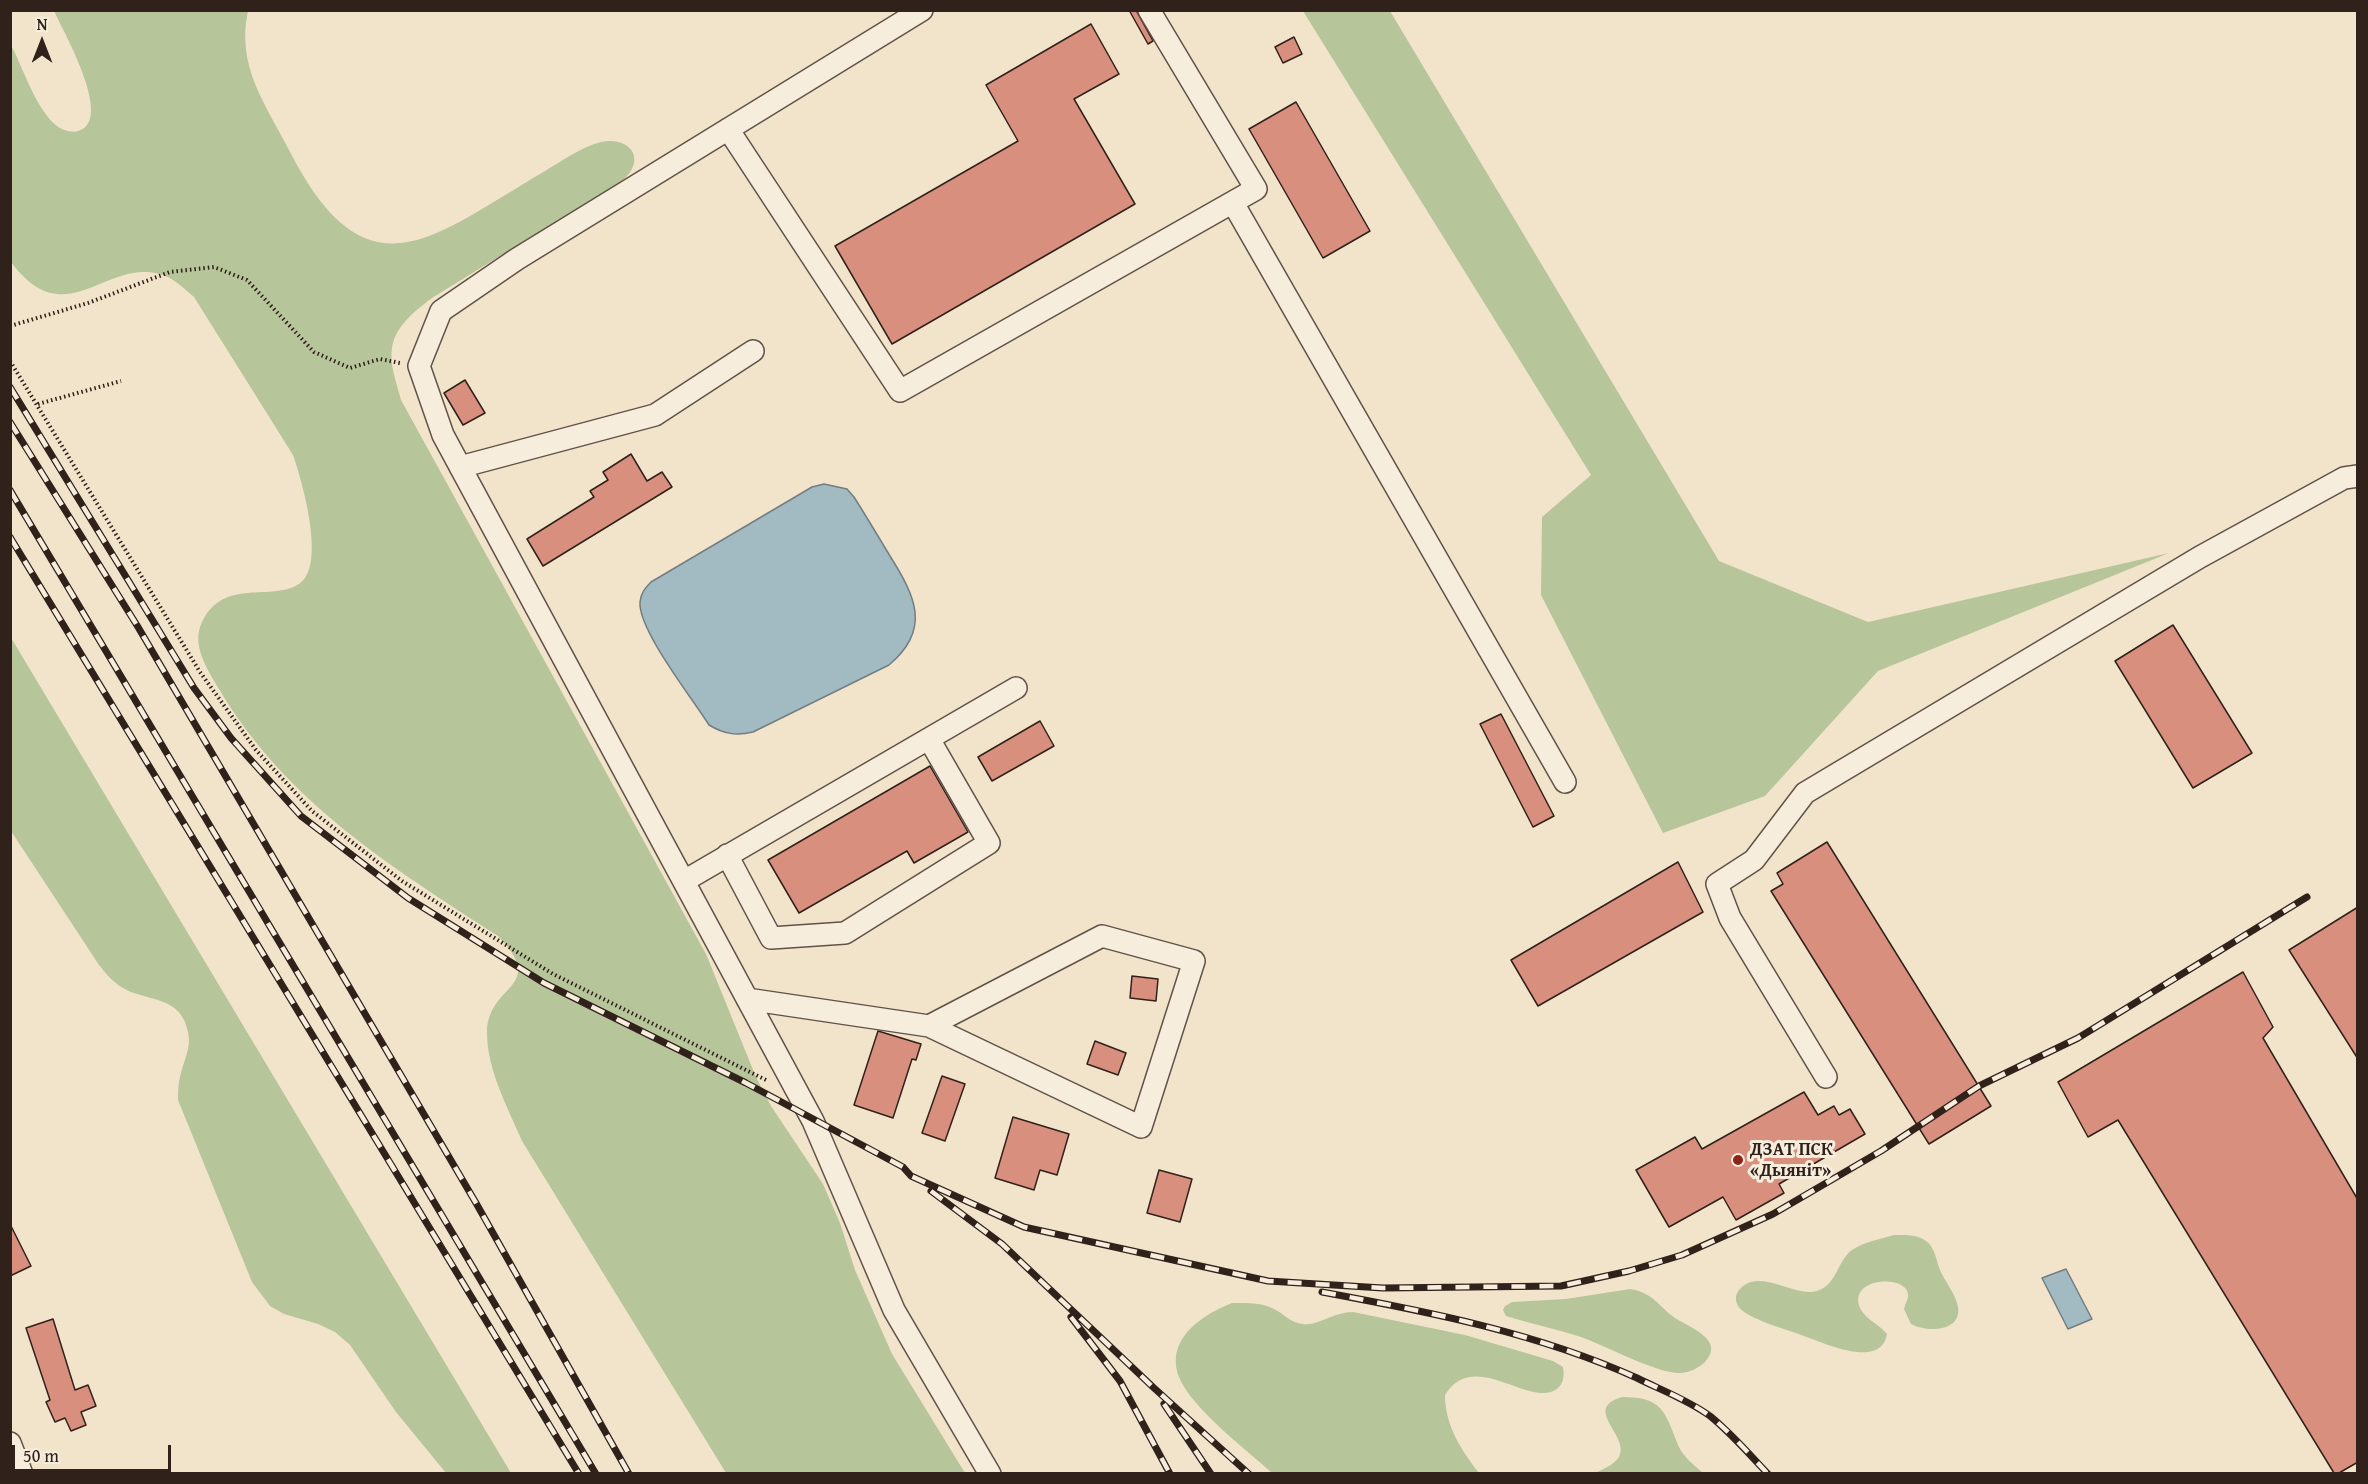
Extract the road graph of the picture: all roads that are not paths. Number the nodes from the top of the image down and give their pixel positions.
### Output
1 (922, 10) edge
2 (1149, 10) edge
3 (728, 129) junction
4 (1233, 202) junction
5 (753, 351) dead end
6 (460, 467) junction
7 (2358, 476) edge
8 (1016, 688) dead end
9 (928, 739) junction
10 (1565, 782) dead end
11 (727, 855) junction
12 (684, 881) junction
13 (747, 999) junction
14 (929, 1026) junction
15 (1826, 1077) dead end
16 (10, 1443) edge
17 (22, 1473) edge
18 (990, 1473) edge

1 - 3 street
2 - 4 street
3 - 4 street
3 - 6 street
4 - 10 street
5 - 6 street
6 - 12 street
7 - 15 street
8 - 9 street
9 - 11 street
9 - 11 street
11 - 12 street
12 - 13 street
13 - 14 street
13 - 18 street
14 - 14 street
16 - 17 street

